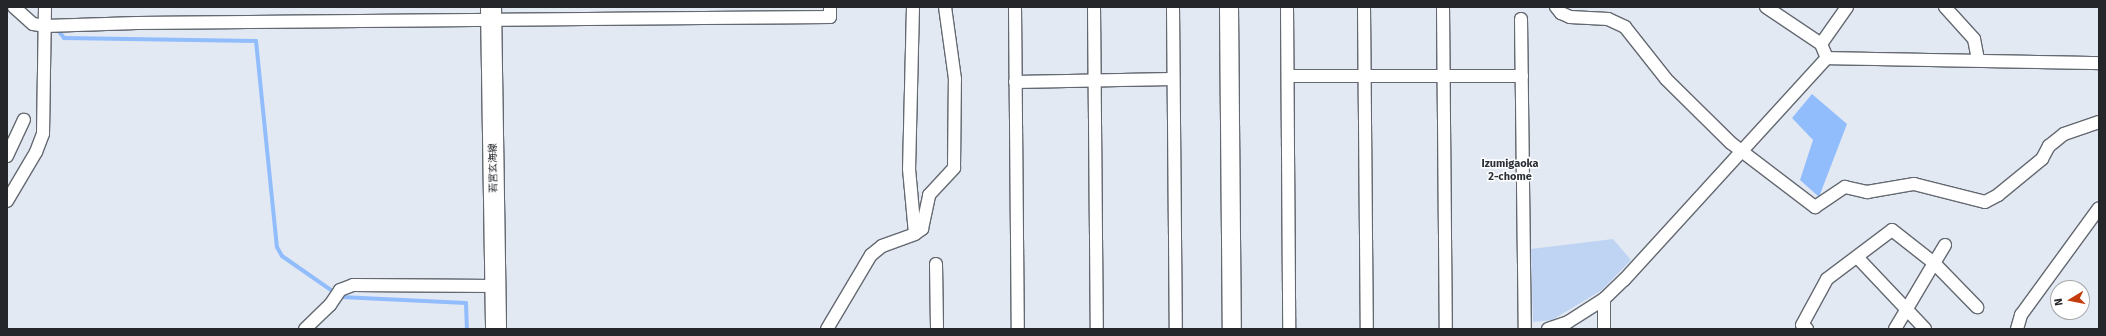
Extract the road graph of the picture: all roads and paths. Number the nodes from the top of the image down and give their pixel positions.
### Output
1 (14, 7) edge
2 (45, 7) edge
3 (830, 7) edge
4 (913, 7) edge
5 (945, 7) edge
6 (1015, 7) edge
7 (1094, 7) edge
8 (1173, 7) edge
9 (1229, 7) edge
10 (1286, 7) edge
11 (1364, 7) edge
12 (1443, 7) edge
13 (1556, 7) edge
14 (1766, 7) edge
15 (1847, 7) edge
16 (1945, 7) edge
17 (491, 13) edge
18 (1521, 19) dead end
19 (45, 26) junction
20 (1821, 44) junction
21 (1827, 58) junction
22 (1978, 59) junction
23 (2099, 62) edge
24 (1288, 76) junction
25 (1522, 76) junction
26 (1444, 77) junction
27 (1173, 78) junction
28 (1364, 78) junction
29 (1095, 80) junction
30 (1015, 82) junction
31 (24, 120) dead end
32 (2099, 122) edge
33 (1743, 150) junction
34 (7, 156) edge
35 (7, 201) edge
36 (2099, 208) edge
37 (915, 234) junction
38 (1945, 245) dead end
39 (1857, 257) junction
40 (1934, 263) junction
41 (936, 264) dead end
42 (495, 286) junction
43 (1604, 299) junction
44 (1977, 307) dead end
45 (1906, 309) junction
46 (305, 329) edge
47 (496, 329) edge
48 (828, 329) edge
49 (937, 329) edge
50 (1018, 329) edge
51 (1097, 329) edge
52 (1176, 329) edge
53 (1232, 329) edge
54 (1289, 329) edge
55 (1367, 329) edge
56 (1446, 329) edge
57 (1525, 329) edge
58 (1548, 329) edge
59 (1604, 329) edge
60 (1807, 329) edge
61 (1895, 329) edge
62 (1925, 329) edge
63 (2017, 329) edge

1 - 19 street
2 - 19 street
3 - 17 street
4 - 37 street
5 - 37 street
6 - 30 street
7 - 29 street
8 - 27 street
9 - 53 street
10 - 24 street
11 - 28 street
12 - 26 street
13 - 33 street
14 - 20 street
15 - 20 street
16 - 22 street
17 - 19 street
17 - 42 main road, 若宮玄海線
18 - 25 street
19 - 35 street
20 - 21 street
21 - 22 street
21 - 33 street
22 - 23 street
24 - 28 street
24 - 54 street
25 - 26 street
25 - 57 street
26 - 28 street
26 - 56 street
27 - 29 street
27 - 52 street
28 - 55 street
29 - 30 street
29 - 51 street
30 - 50 street
31 - 34 street
32 - 33 street
33 - 43 street
36 - 63 street
37 - 48 street
38 - 40 street
39 - 40 street
39 - 45 street
39 - 60 street
40 - 44 street
40 - 45 street
41 - 49 street
42 - 46 street
42 - 47 main road, 若宮玄海線
43 - 58 street
43 - 59 street
45 - 61 street
45 - 62 street

